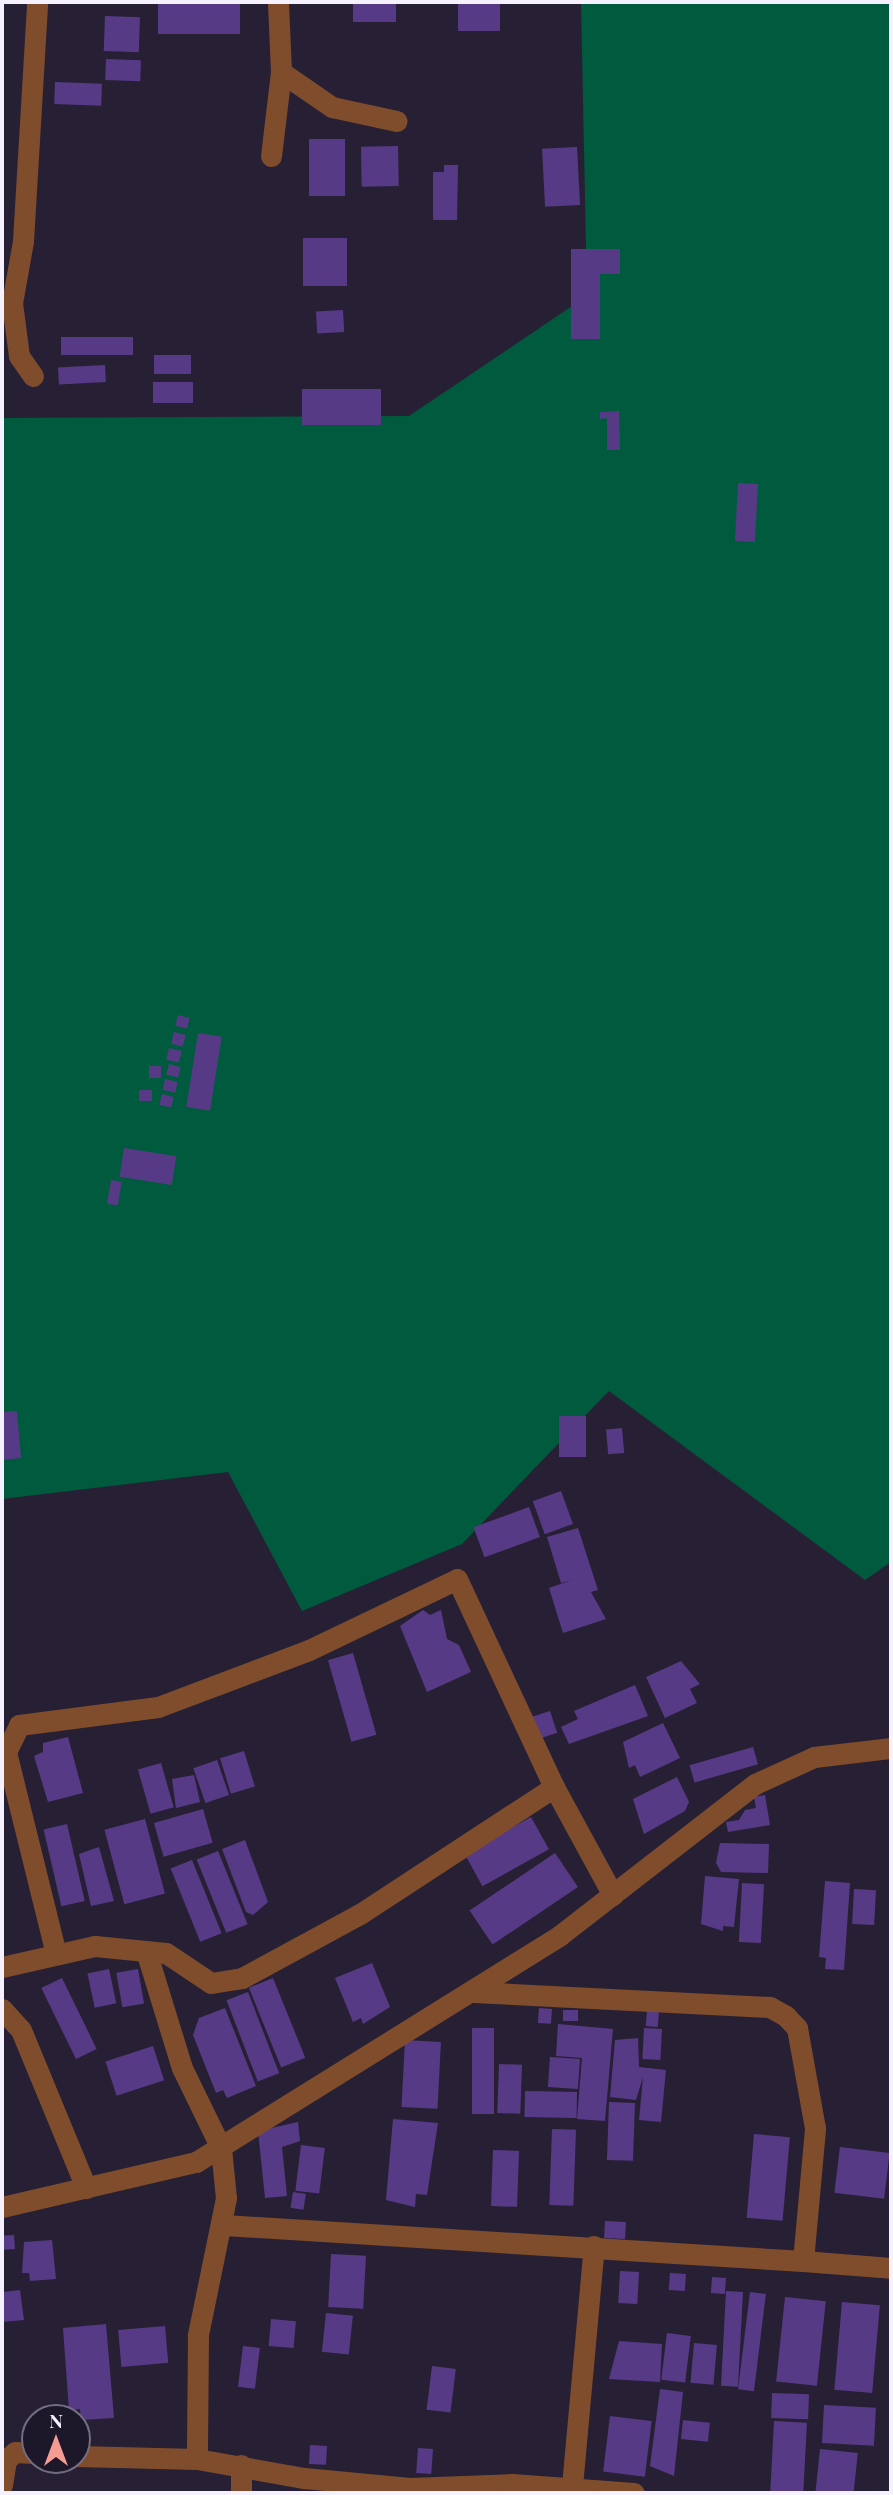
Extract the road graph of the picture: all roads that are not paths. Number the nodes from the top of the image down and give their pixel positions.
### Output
1 (37, 2) edge
2 (278, 2) edge
3 (281, 72) junction
4 (397, 121) dead end
5 (271, 156) dead end
6 (33, 376) dead end
7 (891, 1748) edge
8 (554, 1787) junction
9 (613, 1895) junction
10 (55, 1950) junction
11 (146, 1951) junction
12 (2, 1966) edge
13 (474, 1992) junction
14 (2, 2009) edge
15 (221, 2148) junction
16 (86, 2188) junction
17 (2, 2207) edge
18 (224, 2225) junction
19 (594, 2246) junction
20 (803, 2260) junction
21 (891, 2268) edge
22 (21, 2452) edge
23 (91, 2456) edge
24 (197, 2459) junction
25 (241, 2465) junction
26 (2, 2485) edge
27 (572, 2486) junction
28 (511, 2488) edge
29 (241, 2493) edge
30 (634, 2493) edge

1 - 6 street
2 - 3 street
3 - 4 street
3 - 5 street
7 - 9 street
8 - 9 street
8 - 10 street
8 - 11 street
9 - 13 street
10 - 11 street
10 - 12 street
11 - 15 street
13 - 15 street
13 - 20 street
14 - 16 street
15 - 16 street
15 - 18 street
16 - 17 street
18 - 19 street
18 - 24 street
19 - 20 street
19 - 27 street
20 - 21 street
22 - 26 street
23 - 24 street
24 - 25 street
25 - 28 street
25 - 29 street
27 - 28 street
27 - 30 street

